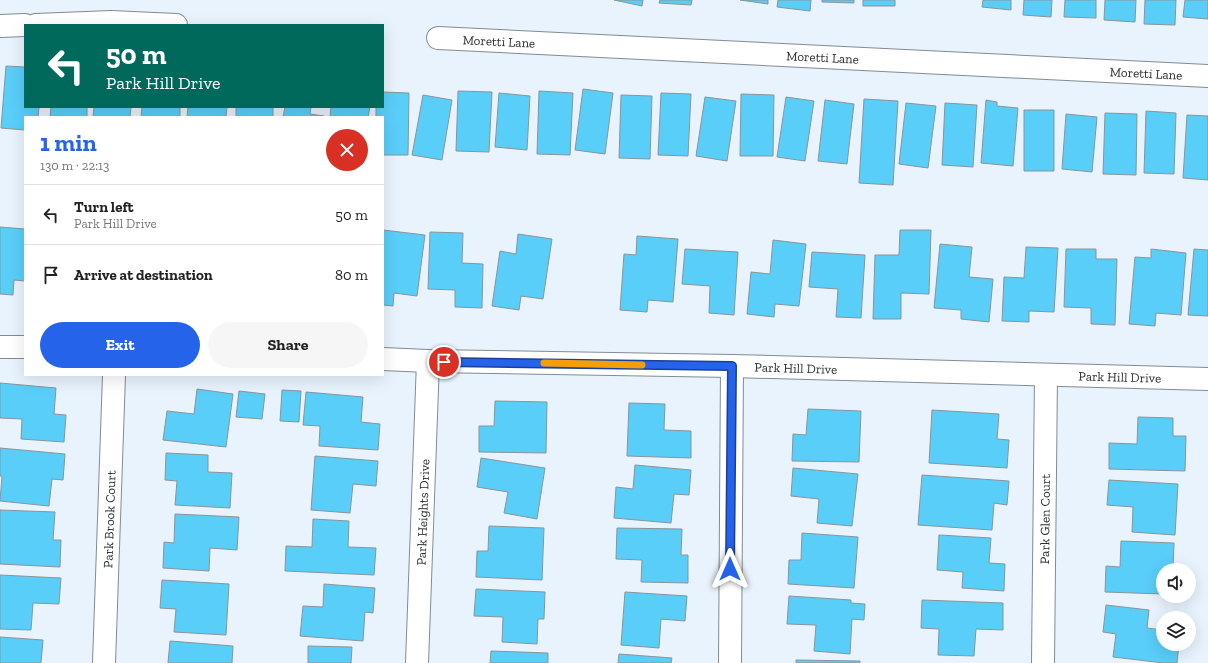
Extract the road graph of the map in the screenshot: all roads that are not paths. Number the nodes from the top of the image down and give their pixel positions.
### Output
1 (61, 24) edge
2 (154, 24) edge
3 (24, 25) edge
4 (0, 26) edge
5 (438, 38) dead end
6 (1208, 76) edge
7 (0, 346) edge
8 (24, 347) edge
9 (384, 359) edge
10 (428, 361) junction
11 (732, 366) junction
12 (1046, 375) junction
13 (114, 376) edge
14 (1208, 379) edge
15 (104, 663) edge
16 (417, 663) edge
17 (730, 663) edge
18 (1043, 663) edge

1 - 2 street
3 - 4 street
5 - 6 street, Moretti Lane
7 - 8 street
9 - 10 street, Park Hill Drive
10 - 11 street, Park Hill Drive
10 - 16 street, Park Heights Drive
11 - 12 street, Park Hill Drive
11 - 17 street
12 - 14 street, Park Hill Drive
12 - 18 street, Park Glen Court
13 - 15 street, Park Brook Court

